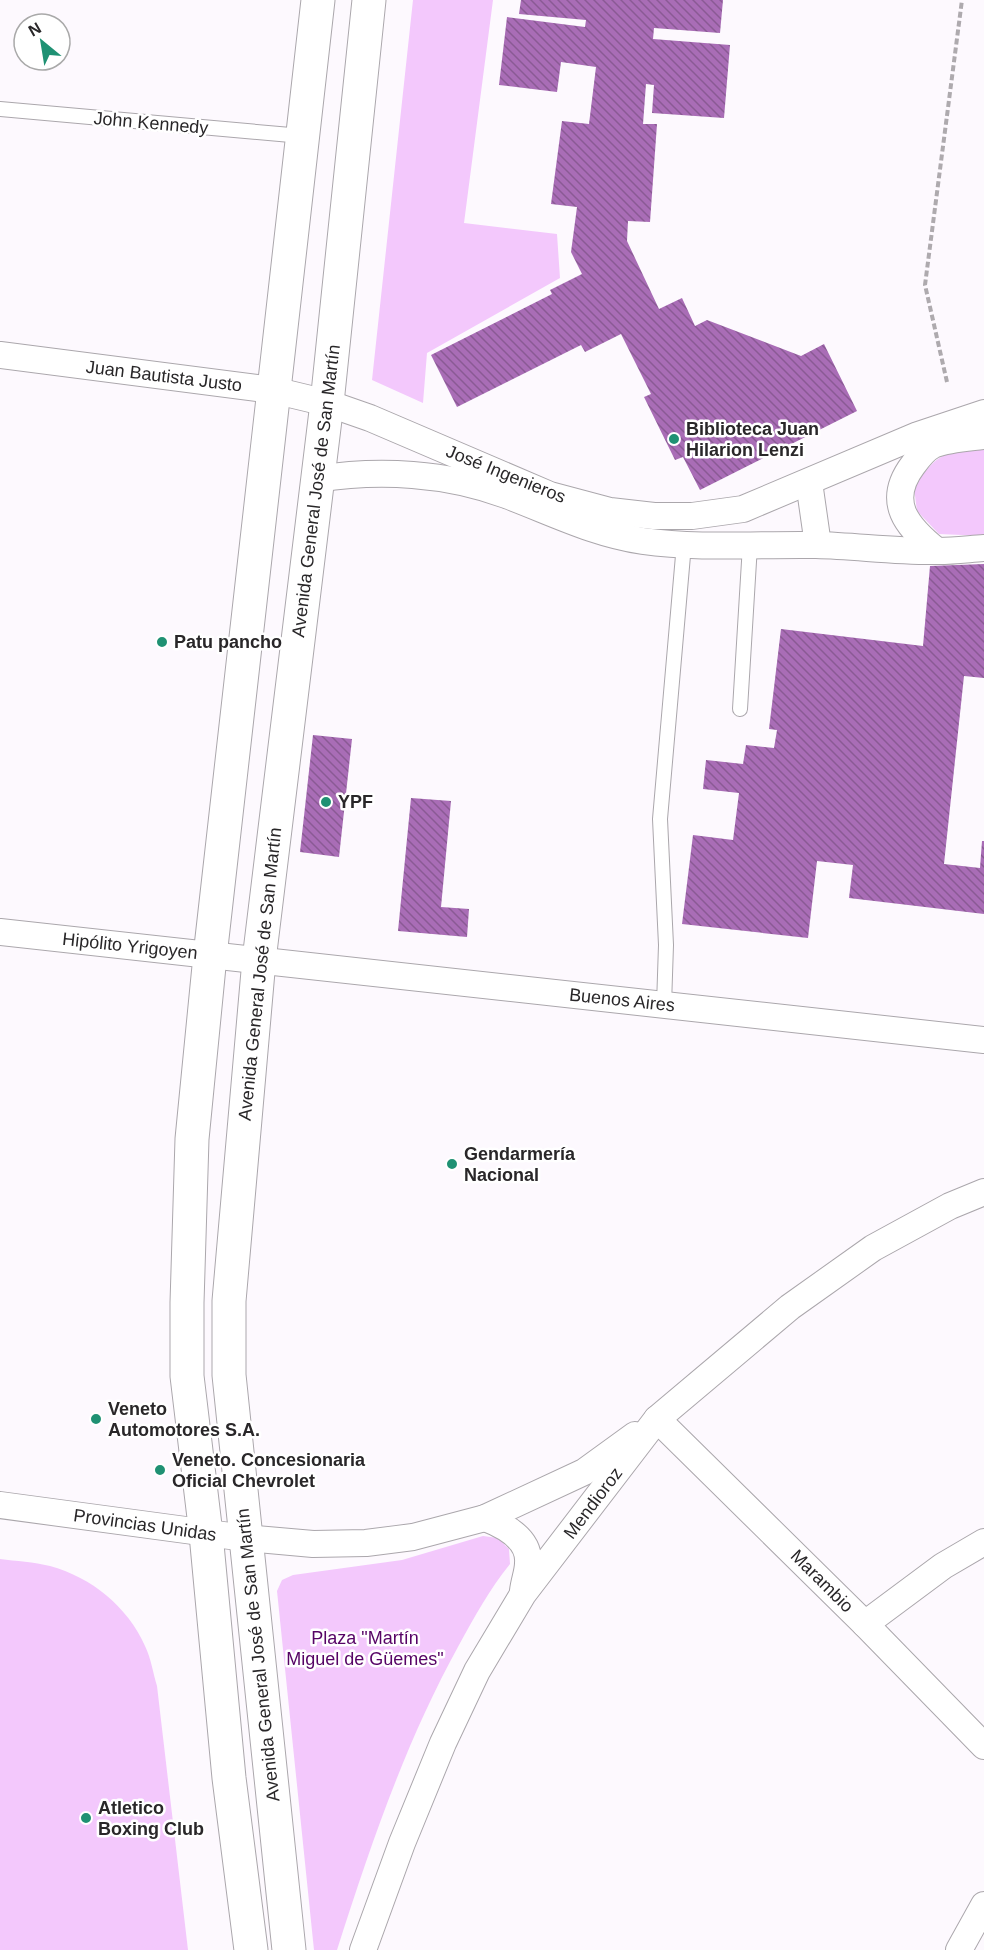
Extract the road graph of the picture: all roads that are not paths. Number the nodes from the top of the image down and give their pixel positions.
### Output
1 (318, 0) edge
2 (369, 0) edge
3 (0, 109) edge
4 (302, 136) junction
5 (0, 355) edge
6 (273, 390) junction
7 (327, 403) junction
8 (984, 413) edge
9 (984, 436) edge
10 (925, 441) junction
11 (318, 480) junction
12 (809, 482) junction
13 (744, 509) junction
14 (684, 544) junction
15 (750, 545) junction
16 (818, 545) junction
17 (984, 548) edge
18 (937, 551) junction
19 (740, 709) dead end
20 (0, 932) edge
21 (210, 956) junction
22 (259, 960) junction
23 (664, 1005) junction
24 (984, 1040) edge
25 (984, 1192) edge
26 (657, 1419) junction
27 (0, 1505) edge
28 (485, 1518) junction
29 (206, 1534) junction
30 (245, 1538) junction
31 (984, 1542) edge
32 (523, 1594) junction
33 (865, 1624) junction
34 (984, 1746) edge
35 (984, 1905) edge
36 (251, 1950) edge
37 (289, 1950) edge
38 (363, 1950) edge
39 (959, 1950) edge

1 - 4 main road
2 - 7 main road, Avenida General José de San Martín
3 - 4 lane, John Kennedy
4 - 6 main road
5 - 6 street, Juan Bautista Justo
6 - 7 street, Juan Bautista Justo
6 - 21 main road
7 - 11 main road, Avenida General José de San Martín
7 - 13 street, José Ingenieros
8 - 10 street
9 - 10 street
10 - 12 street, José Ingenieros
10 - 18 street
11 - 14 street
11 - 22 main road, Avenida General José de San Martín
12 - 13 street, José Ingenieros
12 - 16 street
13 - 15 street
14 - 15 street
14 - 23 lane
15 - 16 street
15 - 19 lane
16 - 18 street
17 - 18 street
20 - 21 street, Hipólito Yrigoyen
21 - 22 street, Hipólito Yrigoyen
21 - 29 main road
22 - 23 street, Buenos Aires
22 - 30 main road, Avenida General José de San Martín
23 - 24 street, Buenos Aires
25 - 26 street, Mendioroz
26 - 28 street, Provincias Unidas
26 - 32 street, Mendioroz
26 - 33 street, Marambio
27 - 29 street, Provincias Unidas
28 - 30 street, Provincias Unidas
28 - 32 street
29 - 30 street, Provincias Unidas
29 - 36 main road
30 - 37 main road, Avenida General José de San Martín
31 - 33 street
32 - 38 street, Mendioroz
33 - 34 street, Marambio
35 - 39 street

